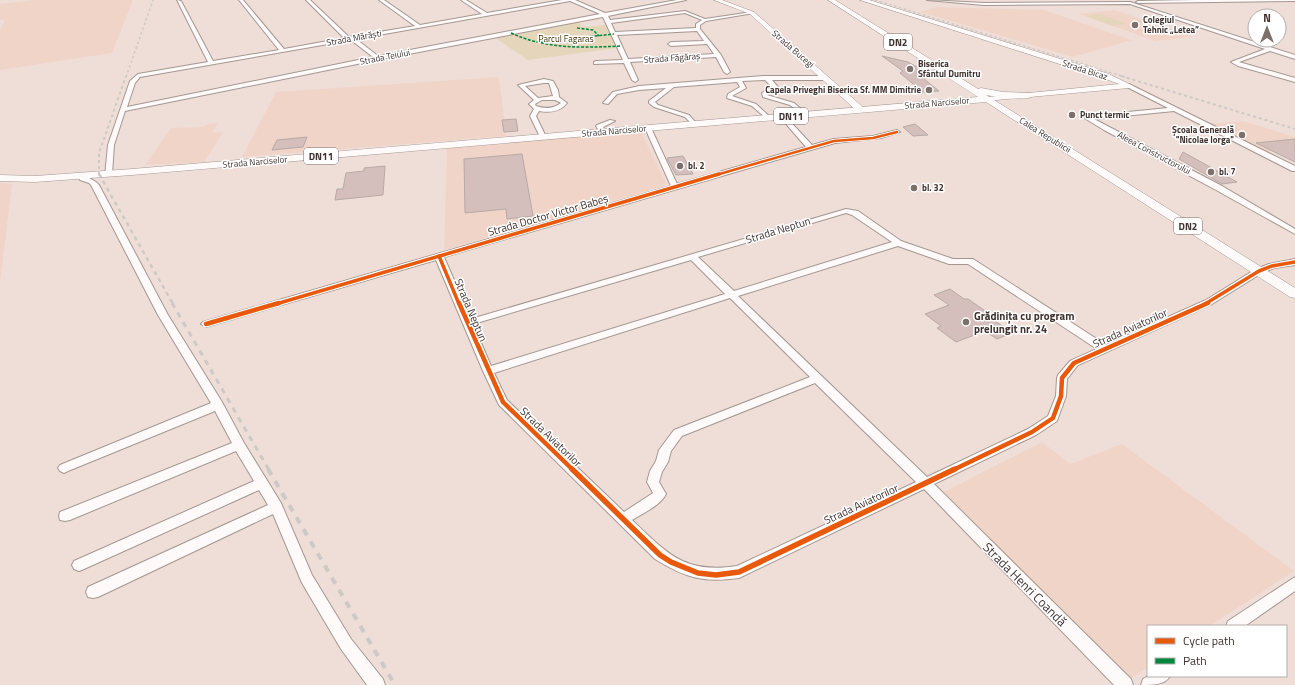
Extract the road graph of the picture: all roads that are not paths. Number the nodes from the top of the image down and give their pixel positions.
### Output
1 (241, 0) edge
2 (308, 0) edge
3 (381, 0) edge
4 (463, 0) edge
5 (570, 0) edge
6 (684, 0) edge
7 (717, 0) edge
8 (831, 0) edge
9 (863, 0) edge
10 (929, 0) edge
11 (1295, 0) edge
12 (179, 1) dead end
13 (1130, 2) junction
14 (752, 13) junction
15 (487, 14) junction
16 (605, 15) junction
17 (705, 20) junction
18 (608, 22) junction
19 (418, 26) junction
20 (698, 29) junction
21 (614, 34) junction
22 (350, 39) junction
23 (708, 42) junction
24 (671, 44) dead end
25 (282, 50) junction
26 (1270, 50) junction
27 (718, 55) junction
28 (1295, 57) edge
29 (377, 58) junction
30 (627, 61) junction
31 (211, 62) junction
32 (596, 63) dead end
33 (944, 71) junction
34 (727, 72) dead end
35 (767, 78) junction
36 (825, 78) junction
37 (635, 80) dead end
38 (739, 80) junction
39 (1295, 80) edge
40 (673, 85) junction
41 (1129, 86) junction
42 (969, 87) junction
43 (1031, 95) junction
44 (556, 98) junction
45 (988, 99) junction
46 (537, 100) junction
47 (606, 103) dead end
48 (934, 104) junction
49 (537, 109) junction
50 (1176, 109) junction
51 (123, 110) junction
52 (861, 110) junction
53 (805, 115) junction
54 (783, 117) junction
55 (768, 118) junction
56 (1018, 118) junction
57 (612, 121) dead end
58 (694, 124) junction
59 (648, 128) junction
60 (602, 132) junction
61 (897, 132) dead end
62 (543, 137) junction
63 (811, 148) junction
64 (1295, 164) edge
65 (1286, 165) junction
66 (1295, 169) edge
67 (103, 174) junction
68 (82, 176) junction
69 (0, 178) edge
70 (675, 187) junction
71 (1295, 232) edge
72 (898, 243) junction
73 (439, 256) junction
74 (692, 256) junction
75 (1295, 262) edge
76 (1259, 271) junction
77 (731, 294) junction
78 (1295, 294) edge
79 (467, 323) junction
80 (206, 324) dead end
81 (1105, 349) junction
82 (488, 371) junction
83 (817, 378) junction
84 (218, 406) junction
85 (239, 445) junction
86 (64, 468) dead end
87 (263, 483) junction
88 (925, 483) junction
89 (276, 506) junction
90 (64, 516) dead end
91 (623, 519) junction
92 (79, 565) dead end
93 (1295, 583) edge
94 (93, 592) dead end
95 (1234, 625) edge
96 (1161, 677) edge
97 (377, 685) edge
98 (1125, 685) edge
99 (1149, 685) edge

1 - 25 street
2 - 22 street
3 - 19 street
4 - 15 street
5 - 15 street, Strada Mărăști
5 - 16 street
6 - 16 street, Strada Teiului
7 - 14 street, Strada Bucegi
8 - 33 main road, Calea Republicii / DN2
9 - 41 street, Strada Bicaz
10 - 13 street
11 - 13 street
12 - 31 street
13 - 26 street
14 - 17 street
14 - 36 street, Strada Bucegi
15 - 19 street, Strada Mărăști
16 - 18 street
16 - 29 street, Strada Teiului
17 - 18 street
17 - 20 street
18 - 21 street
19 - 22 street, Strada Mărăști
20 - 21 street
20 - 23 street, Strada Făgăraș
21 - 30 street
22 - 25 street, Strada Mărăști
22 - 29 street
23 - 24 street
23 - 27 street, Strada Făgăraș
25 - 31 street, Strada Mărăști
26 - 28 street
26 - 39 street
27 - 30 street, Strada Făgăraș
27 - 34 street, Strada Făgăraș
29 - 51 street, Strada Teiului
30 - 32 street, Strada Făgăraș
30 - 37 street, Strada Făgăraș
31 - 51 street, Strada Mărăști
33 - 42 main road, Calea Republicii / DN2
33 - 48 main road, DN11
35 - 36 street
35 - 38 street
35 - 53 street
36 - 52 street, Strada Bucegi
38 - 40 street
38 - 55 street
40 - 47 street
40 - 58 street
41 - 43 street, Strada Narciselor
41 - 50 street, Strada Bicaz
42 - 43 main road
42 - 45 main road, Calea Republicii / DN2
43 - 45 street, Strada Narciselor
43 - 56 main road
44 - 46 street
44 - 46 street
44 - 49 street
45 - 48 main road, Strada Narciselor / DN11
45 - 56 main road, Calea Republicii / DN2
46 - 49 street
48 - 52 main road, Strada Narciselor / DN11
48 - 56 main road, DN11
49 - 62 street
50 - 65 street, Strada Bicaz
50 - 71 street, Aleea Constructorului
51 - 67 street
52 - 53 main road, Strada Narciselor / DN11
53 - 54 main road, Strada Narciselor / DN11
54 - 55 main road, Strada Narciselor / DN11
54 - 63 street
55 - 58 main road, Strada Narciselor / DN11
56 - 76 main road, Calea Republicii / DN2
57 - 60 street
58 - 59 main road, Strada Narciselor / DN11
59 - 60 main road, Strada Narciselor / DN11
59 - 70 street
60 - 62 main road, Strada Narciselor / DN11
61 - 63 street, Strada Doctor Victor Babeș
62 - 67 main road, Strada Narciselor / DN11
63 - 70 street, Strada Doctor Victor Babeș
64 - 65 street
65 - 66 street, Strada Bicaz
67 - 68 main road, DN11
68 - 69 main road, DN11
68 - 84 street
70 - 73 street, Strada Doctor Victor Babeș
72 - 74 street, Strada Neptun
72 - 77 street
72 - 81 street, Strada Aviatorilor
73 - 79 street, Strada Neptun
73 - 80 street, Strada Doctor Victor Babeș
74 - 77 street
74 - 79 street, Strada Neptun
75 - 76 street
76 - 78 main road, Calea Republicii / DN2
76 - 81 street, Strada Aviatorilor
77 - 82 street
77 - 83 street
79 - 82 street, Strada Neptun
81 - 88 street, Strada Aviatorilor
82 - 91 street, Strada Aviatorilor
83 - 88 street
83 - 91 street
84 - 85 street
84 - 86 street
85 - 87 street
85 - 90 street
87 - 89 street
87 - 92 street
88 - 91 street, Strada Aviatorilor
88 - 98 street, Strada Henri Coandă
89 - 94 street
89 - 97 street
93 - 95 street
96 - 99 street

